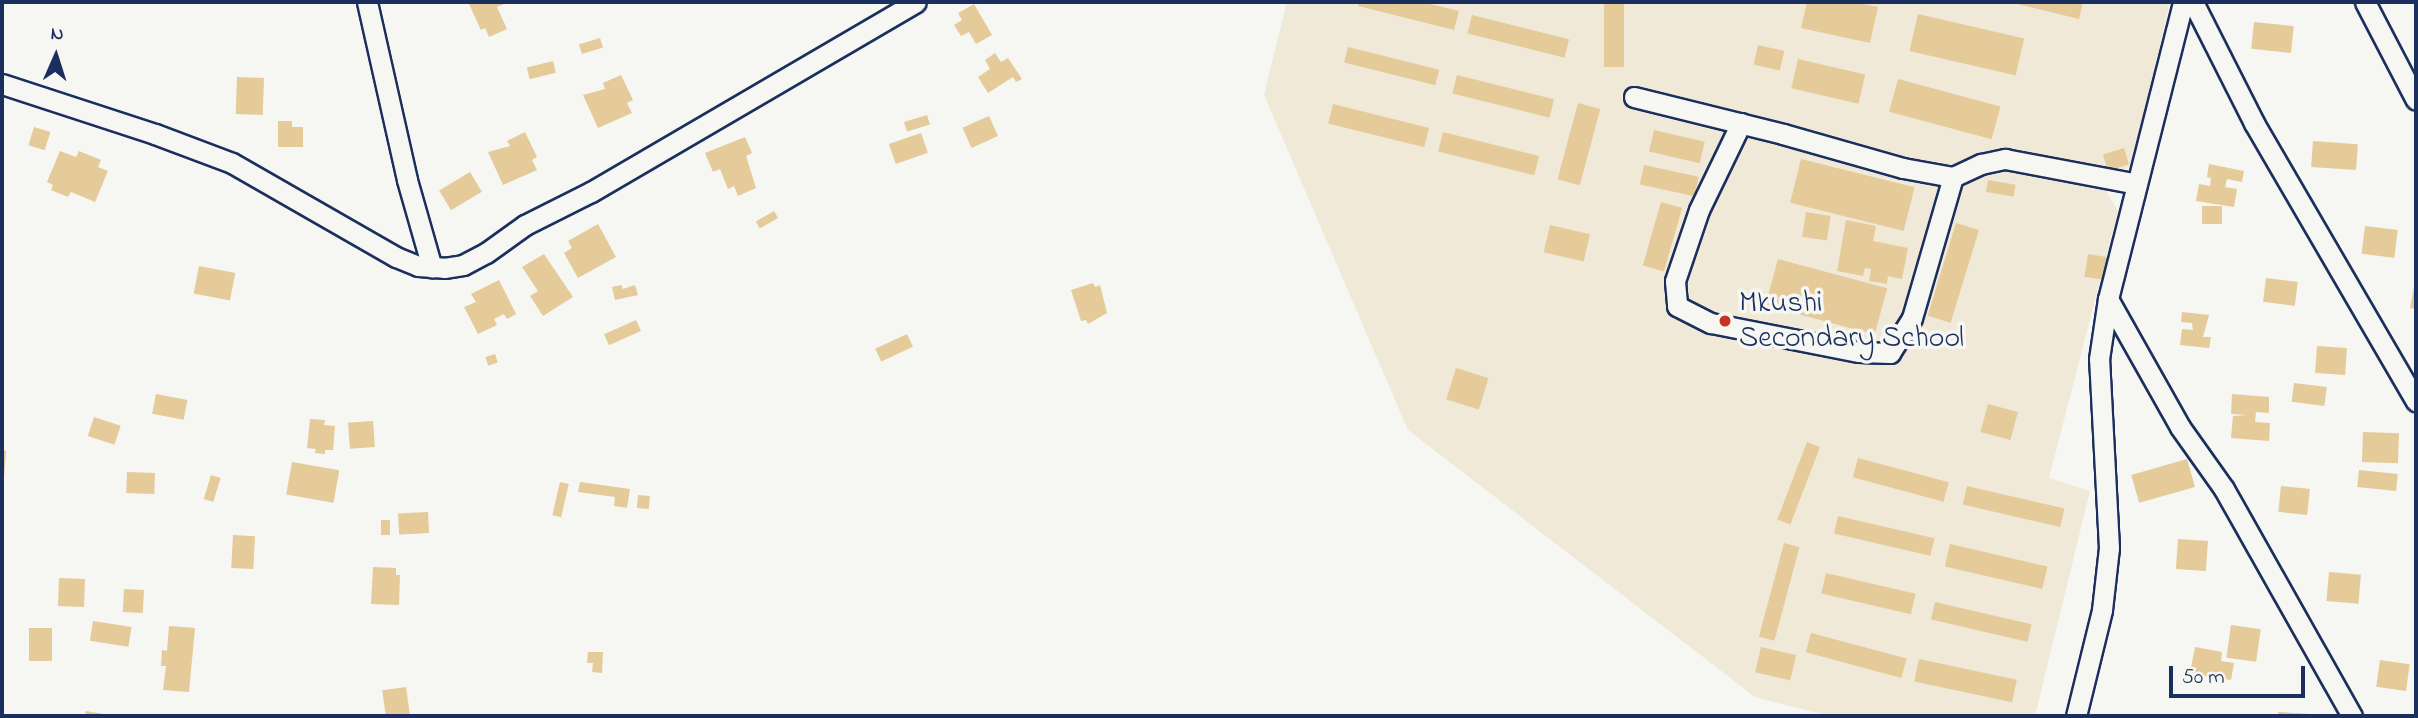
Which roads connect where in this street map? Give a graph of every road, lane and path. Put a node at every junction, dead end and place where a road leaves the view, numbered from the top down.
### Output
1 (916, 2) edge
2 (2183, 2) edge
3 (2193, 2) edge
4 (2372, 4) edge
5 (372, 5) edge
6 (2, 84) edge
7 (1634, 97) dead end
8 (2416, 100) edge
9 (1741, 123) junction
10 (1953, 177) junction
11 (2137, 184) junction
12 (432, 268) junction
13 (2108, 299) junction
14 (2416, 401) edge
15 (2076, 716) edge
16 (2352, 716) edge

1 - 12 street
2 - 11 street
3 - 14 street
4 - 8 street
5 - 12 street
6 - 12 street
7 - 9 street
9 - 10 street
9 - 10 street
10 - 11 street
11 - 13 street
13 - 15 street
13 - 16 street

